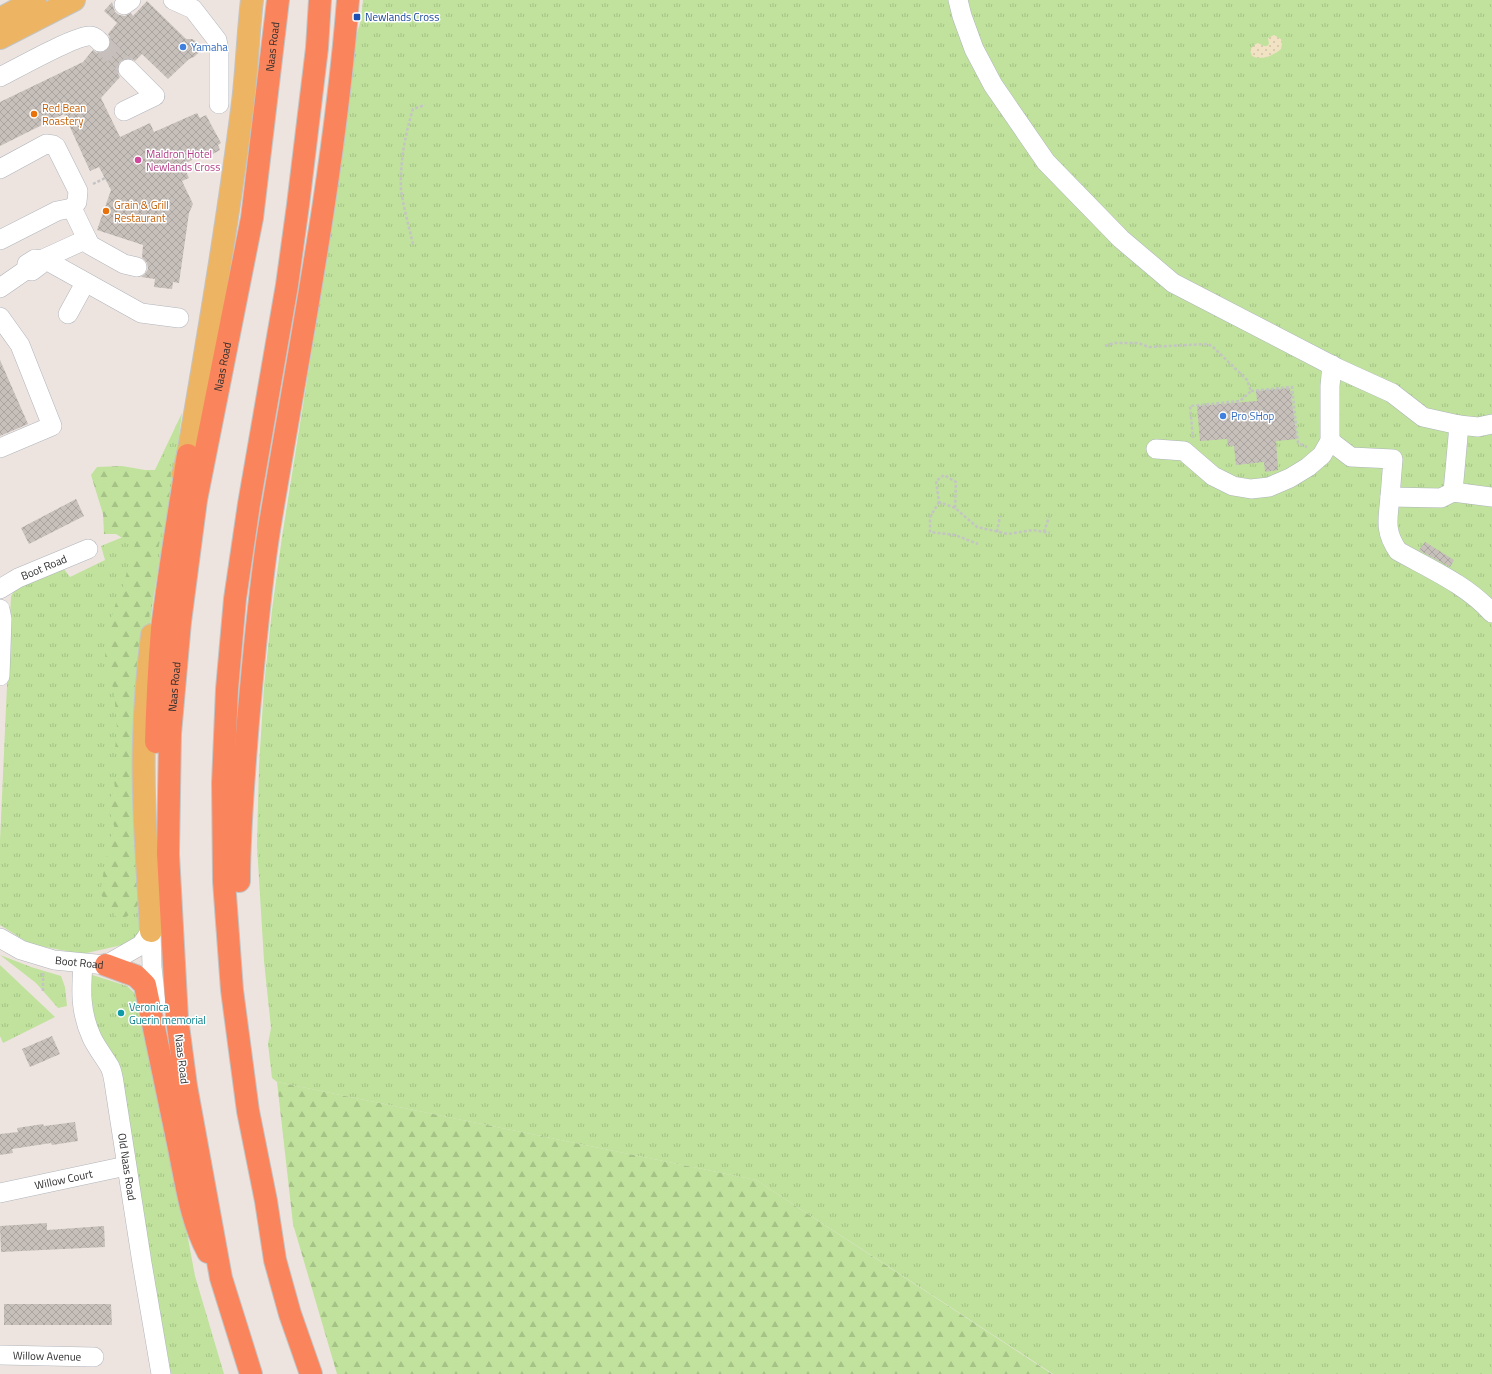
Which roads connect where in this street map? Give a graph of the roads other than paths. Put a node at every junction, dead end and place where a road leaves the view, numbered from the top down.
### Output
1 (35, 0) edge
2 (74, 0) edge
3 (173, 0) edge
4 (278, 0) edge
5 (320, 0) edge
6 (348, 0) edge
7 (958, 0) edge
8 (252, 1) edge
9 (0, 19) edge
10 (0, 38) edge
11 (100, 42) tunnel mouth
12 (219, 50) junction
13 (248, 51) junction
14 (128, 69) tunnel mouth
15 (0, 77) edge
16 (219, 104) dead end
17 (124, 111) dead end
18 (0, 169) edge
19 (72, 208) junction
20 (87, 239) junction
21 (0, 240) edge
22 (37, 263) junction
23 (137, 267) dead end
24 (85, 283) junction
25 (0, 288) edge
26 (68, 314) dead end
27 (0, 317) edge
28 (179, 318) dead end
29 (1332, 365) junction
30 (1492, 424) edge
31 (1459, 425) junction
32 (0, 448) edge
33 (1156, 448) dead end
34 (1326, 448) junction
35 (188, 455) junction
36 (1453, 492) junction
37 (1390, 497) junction
38 (1492, 497) edge
39 (88, 549) dead end
40 (0, 589) edge
41 (0, 609) edge
42 (1492, 613) edge
43 (0, 676) edge
44 (151, 931) junction
45 (0, 938) edge
46 (83, 964) junction
47 (106, 965) junction
48 (232, 990) junction
49 (177, 1007) junction
50 (166, 1088) junction
51 (126, 1166) junction
52 (0, 1193) edge
53 (221, 1278) junction
54 (0, 1355) edge
55 (94, 1357) dead end
56 (161, 1374) edge
57 (251, 1374) edge
58 (312, 1374) edge

1 - 9 main road
2 - 10 main road
3 - 12 street
4 - 49 highway, Naas Road
5 - 48 highway
6 - 48 highway
7 - 29 street
8 - 13 main road
11 - 15 street
12 - 13 street
12 - 16 street
13 - 35 main road
14 - 17 street
18 - 19 street
19 - 20 street
19 - 21 street
20 - 22 street
20 - 23 street
22 - 24 street
22 - 25 street
24 - 26 street
24 - 28 street
27 - 32 street
29 - 31 street
29 - 34 street
30 - 31 street
31 - 36 street
33 - 34 street
34 - 37 street
35 - 44 main road
35 - 49 highway
36 - 37 street
36 - 38 street
37 - 42 street
39 - 40 street, Boot Road
41 - 43 street
44 - 47 street, Boot Road
44 - 50 street, Naas Road
45 - 46 street, Boot Road
46 - 47 street, Boot Road
46 - 51 street, Old Naas Road
47 - 50 highway
48 - 58 highway
49 - 53 highway, Naas Road
50 - 53 highway
51 - 52 street, Willow Court
51 - 56 street, Old Naas Road
53 - 57 highway, Naas Road
54 - 55 street, Willow Avenue

